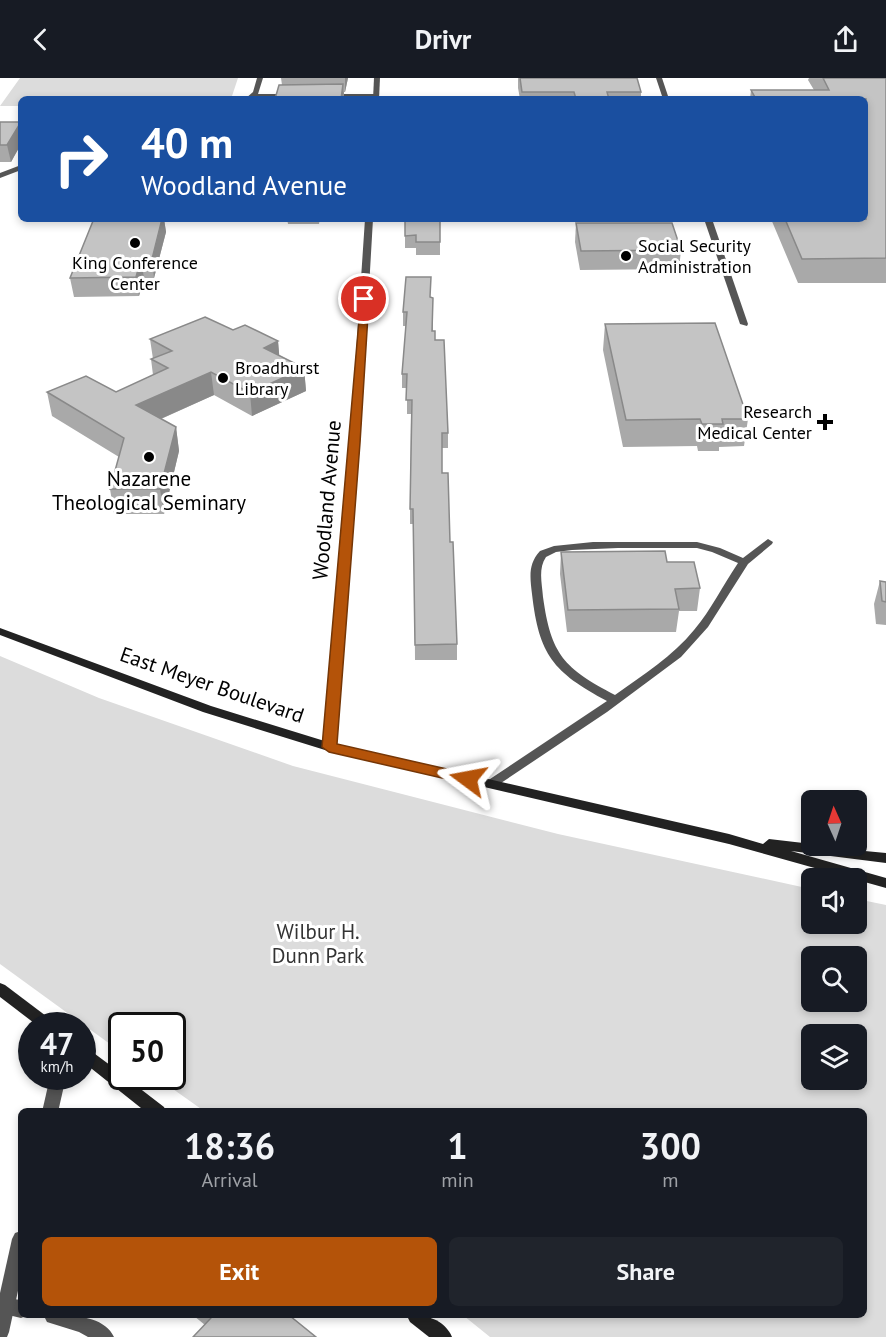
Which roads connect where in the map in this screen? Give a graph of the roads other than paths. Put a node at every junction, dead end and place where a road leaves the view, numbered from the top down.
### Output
1 (260, 78) edge
2 (377, 78) edge
3 (659, 78) edge
4 (251, 96) edge
5 (376, 96) edge
6 (665, 96) edge
7 (18, 168) edge
8 (0, 176) edge
9 (369, 222) edge
10 (709, 222) edge
11 (744, 324) dead end
12 (768, 542) dead end
13 (744, 562) junction
14 (0, 632) edge
15 (615, 700) junction
16 (329, 747) junction
17 (491, 784) junction
18 (729, 838) junction
19 (886, 858) edge
20 (886, 883) edge
21 (0, 989) edge
22 (30, 1012) edge
23 (96, 1063) edge
24 (55, 1090) edge
25 (51, 1108) edge
26 (153, 1108) edge
27 (18, 1247) edge
28 (5, 1283) edge
29 (13, 1308) edge
30 (60, 1318) edge
31 (419, 1318) edge
32 (0, 1332) edge
33 (105, 1337) edge
34 (443, 1337) edge

1 - 4 street
2 - 5 street
3 - 6 street
7 - 8 street
9 - 16 street, Woodland Avenue
10 - 11 street
12 - 13 street
13 - 15 street
13 - 15 street
14 - 16 main road, East Meyer Boulevard
15 - 17 street
16 - 17 main road, East Meyer Boulevard
17 - 18 main road, East Meyer Boulevard
18 - 19 main road, East Meyer Boulevard
18 - 20 main road, East Meyer Boulevard
21 - 22 main road
23 - 26 main road
24 - 25 street
27 - 28 street
28 - 29 street
29 - 32 street
30 - 33 street
31 - 34 main road

